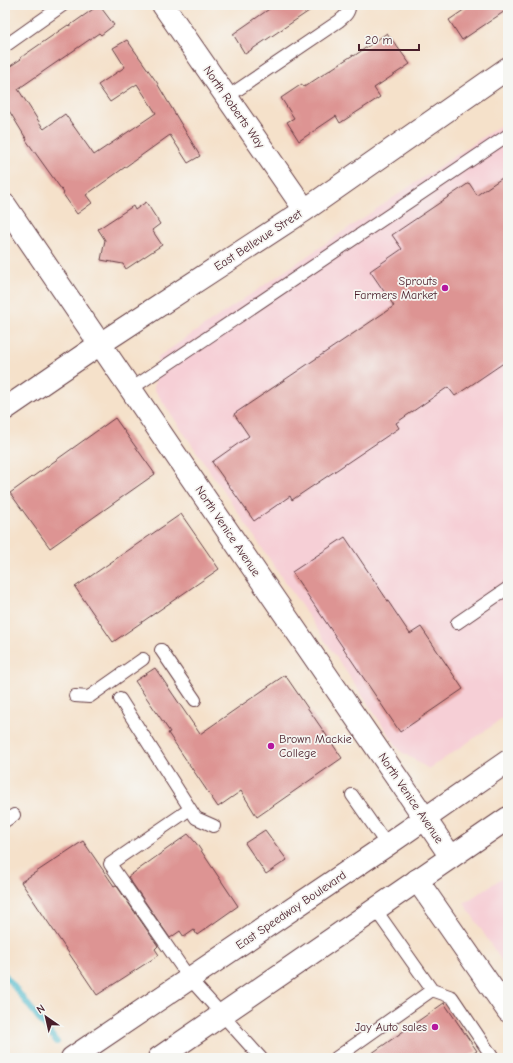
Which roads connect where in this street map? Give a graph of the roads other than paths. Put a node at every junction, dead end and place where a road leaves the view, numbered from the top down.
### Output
1 (63, 5) edge
2 (163, 5) edge
3 (349, 5) edge
4 (5, 46) edge
5 (508, 68) edge
6 (227, 97) junction
7 (508, 134) edge
8 (5, 205) edge
9 (304, 210) junction
10 (100, 344) junction
11 (131, 389) junction
12 (5, 409) edge
13 (508, 588) edge
14 (457, 622) dead end
15 (160, 650) dead end
16 (143, 659) dead end
17 (75, 696) dead end
18 (120, 699) dead end
19 (194, 700) dead end
20 (508, 761) edge
21 (352, 795) dead end
22 (190, 809) junction
23 (425, 818) junction
24 (508, 818) edge
25 (214, 826) dead end
26 (387, 845) junction
27 (451, 857) junction
28 (418, 880) junction
29 (375, 909) junction
30 (190, 978) junction
31 (432, 990) junction
32 (508, 1011) edge
33 (222, 1014) junction
34 (72, 1058) edge
35 (158, 1058) edge
36 (261, 1058) edge
37 (336, 1058) edge
38 (493, 1058) edge

1 - 4 lane
2 - 6 street, North Roberts Way
3 - 6 lane
5 - 9 street, East Bellevue Street
6 - 9 street, North Roberts Way
7 - 11 lane
8 - 10 street, North Venice Avenue
9 - 10 street, East Bellevue Street
10 - 11 street, North Venice Avenue
10 - 12 street, East Bellevue Street
11 - 23 street, North Venice Avenue
13 - 14 lane
15 - 19 lane
16 - 17 lane
18 - 22 lane
20 - 23 street, East Speedway Boulevard
21 - 26 lane
22 - 25 lane
22 - 30 lane
23 - 26 street, East Speedway Boulevard
23 - 27 street, North Venice Avenue
24 - 27 street
26 - 30 street, East Speedway Boulevard
27 - 28 street
28 - 29 street
28 - 32 street
29 - 31 lane
29 - 33 street
30 - 33 lane
30 - 34 street, East Speedway Boulevard
31 - 37 lane
31 - 38 lane
33 - 35 street
33 - 36 lane

